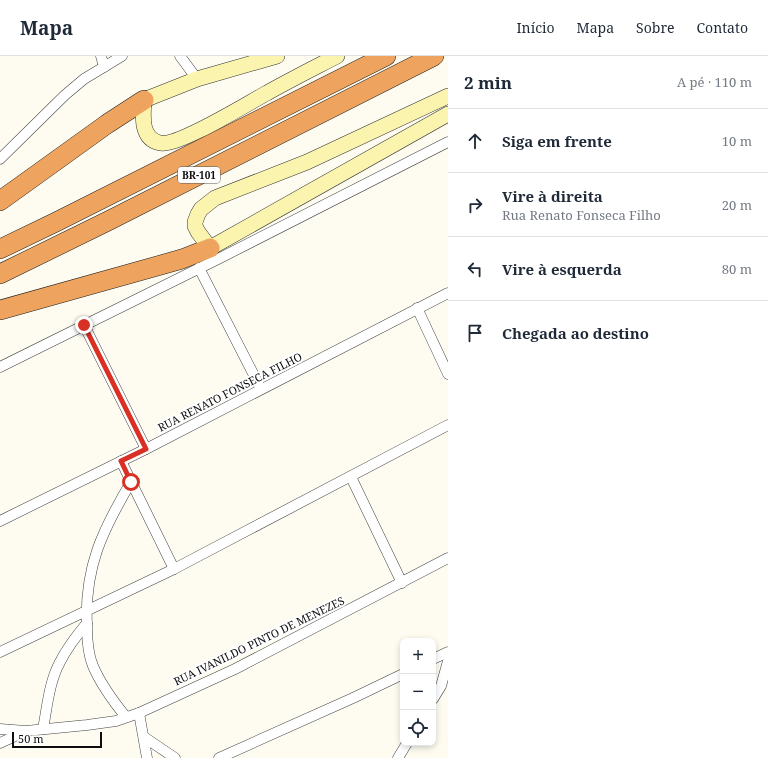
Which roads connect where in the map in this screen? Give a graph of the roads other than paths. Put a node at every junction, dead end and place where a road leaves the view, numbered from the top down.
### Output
1 (101, 56) edge
2 (122, 56) edge
3 (180, 56) edge
4 (277, 56) edge
5 (337, 56) edge
6 (386, 56) edge
7 (434, 56) edge
8 (104, 66) junction
9 (197, 79) junction
10 (448, 96) edge
11 (144, 100) junction
12 (448, 114) edge
13 (448, 142) edge
14 (0, 159) edge
15 (0, 201) edge
16 (0, 248) edge
17 (214, 254) junction
18 (199, 268) junction
19 (0, 274) edge
20 (448, 293) edge
21 (417, 308) junction
22 (0, 310) edge
23 (84, 325) junction
24 (0, 366) edge
25 (448, 374) edge
26 (261, 389) junction
27 (448, 425) edge
28 (146, 449) junction
29 (121, 461) junction
30 (351, 477) junction
31 (131, 482) junction
32 (0, 521) edge
33 (448, 558) edge
34 (174, 568) junction
35 (402, 583) junction
36 (86, 612) junction
37 (86, 623) junction
38 (0, 652) edge
39 (448, 652) edge
40 (436, 658) edge
41 (448, 661) edge
42 (400, 675) edge
43 (436, 694) edge
44 (139, 712) junction
45 (126, 717) junction
46 (0, 729) edge
47 (43, 729) junction
48 (26, 731) junction
49 (144, 737) junction
50 (0, 743) edge
51 (405, 746) edge
52 (147, 758) edge
53 (175, 758) edge
54 (219, 758) edge
55 (398, 758) edge

1 - 8 street
2 - 8 street
3 - 9 street
4 - 9 main road
5 - 11 main road
6 - 16 highway, BR-101
7 - 19 highway, BR-101
8 - 14 street
9 - 11 main road
10 - 17 main road
11 - 15 highway
12 - 17 main road
13 - 17 street
17 - 18 street
17 - 22 highway
18 - 23 street
18 - 26 street
20 - 21 street, RUA RENATO FONSECA FILHO
21 - 25 street
21 - 26 street, RUA RENATO FONSECA FILHO
23 - 24 street
23 - 28 street
26 - 28 street, RUA RENATO FONSECA FILHO
27 - 30 street
28 - 29 street, RUA RENATO FONSECA FILHO
29 - 31 street
29 - 32 street, RUA RENATO FONSECA FILHO
30 - 34 street
30 - 35 street
31 - 34 street
31 - 36 street
33 - 35 street, RUA IVANILDO PINTO DE MENEZES
34 - 36 street
35 - 44 street, RUA IVANILDO PINTO DE MENEZES
36 - 37 street
36 - 38 street
37 - 45 street
37 - 47 street
39 - 40 street
41 - 43 street
42 - 54 street
44 - 45 street, RUA IVANILDO PINTO DE MENEZES
44 - 49 street
45 - 47 street, RUA IVANILDO PINTO DE MENEZES
46 - 48 street
47 - 48 street, RUA IVANILDO PINTO DE MENEZES
48 - 50 street
49 - 52 street
49 - 53 street
51 - 55 street

